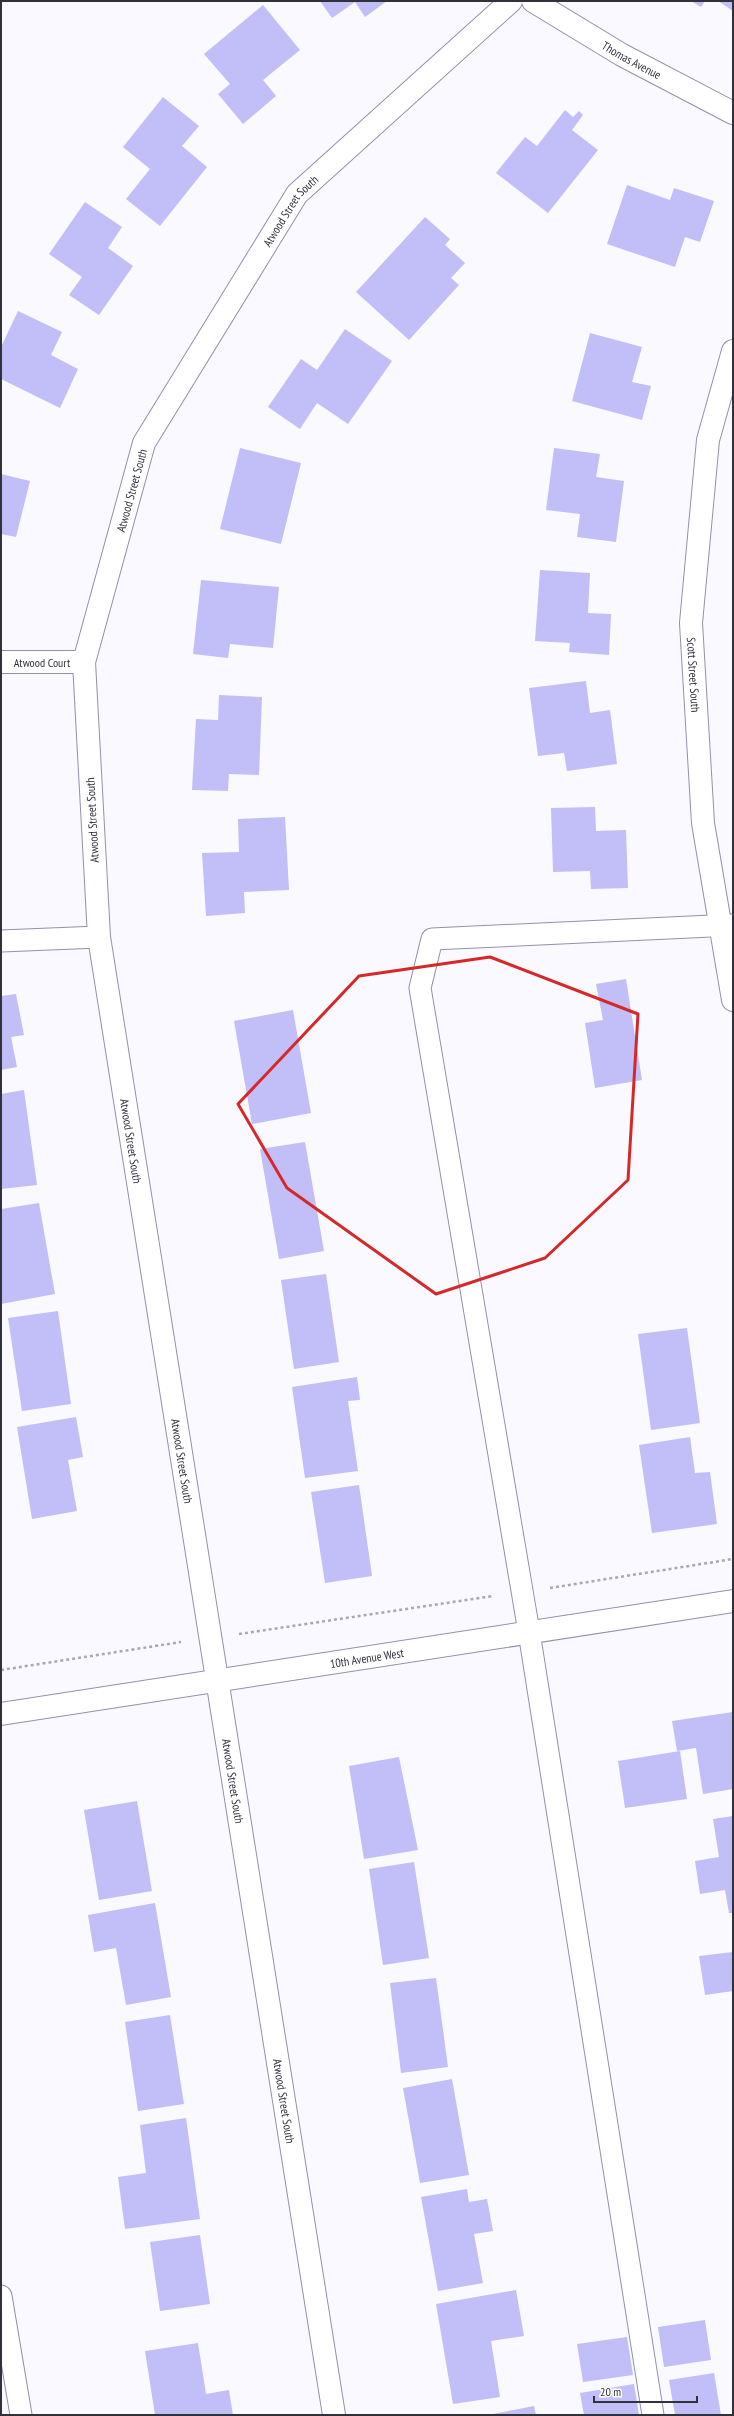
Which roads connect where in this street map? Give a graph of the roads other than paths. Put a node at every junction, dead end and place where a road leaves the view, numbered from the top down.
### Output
1 (511, 1) edge
2 (533, 1) edge
3 (733, 113) edge
4 (733, 351) edge
5 (1, 662) edge
6 (84, 662) junction
7 (727, 925) edge
8 (99, 937) junction
9 (1, 941) edge
10 (733, 1000) edge
11 (733, 1601) edge
12 (529, 1632) junction
13 (216, 1680) junction
14 (1, 1714) edge
15 (1, 2296) edge
16 (21, 2415) edge
17 (334, 2415) edge
18 (653, 2415) edge

1 - 6 street, Atwood Street South
2 - 3 street, Thomas Avenue
4 - 7 street, Scott Street South
5 - 6 street, Atwood Court
6 - 8 street, Atwood Street South
7 - 10 street, Scott Street South
7 - 12 lane
8 - 9 lane
8 - 13 street, Atwood Street South
11 - 12 street, 10th Avenue West
12 - 13 street, 10th Avenue West
12 - 18 lane
13 - 14 street, 10th Avenue West
13 - 17 street, Atwood Street South
15 - 16 lane

